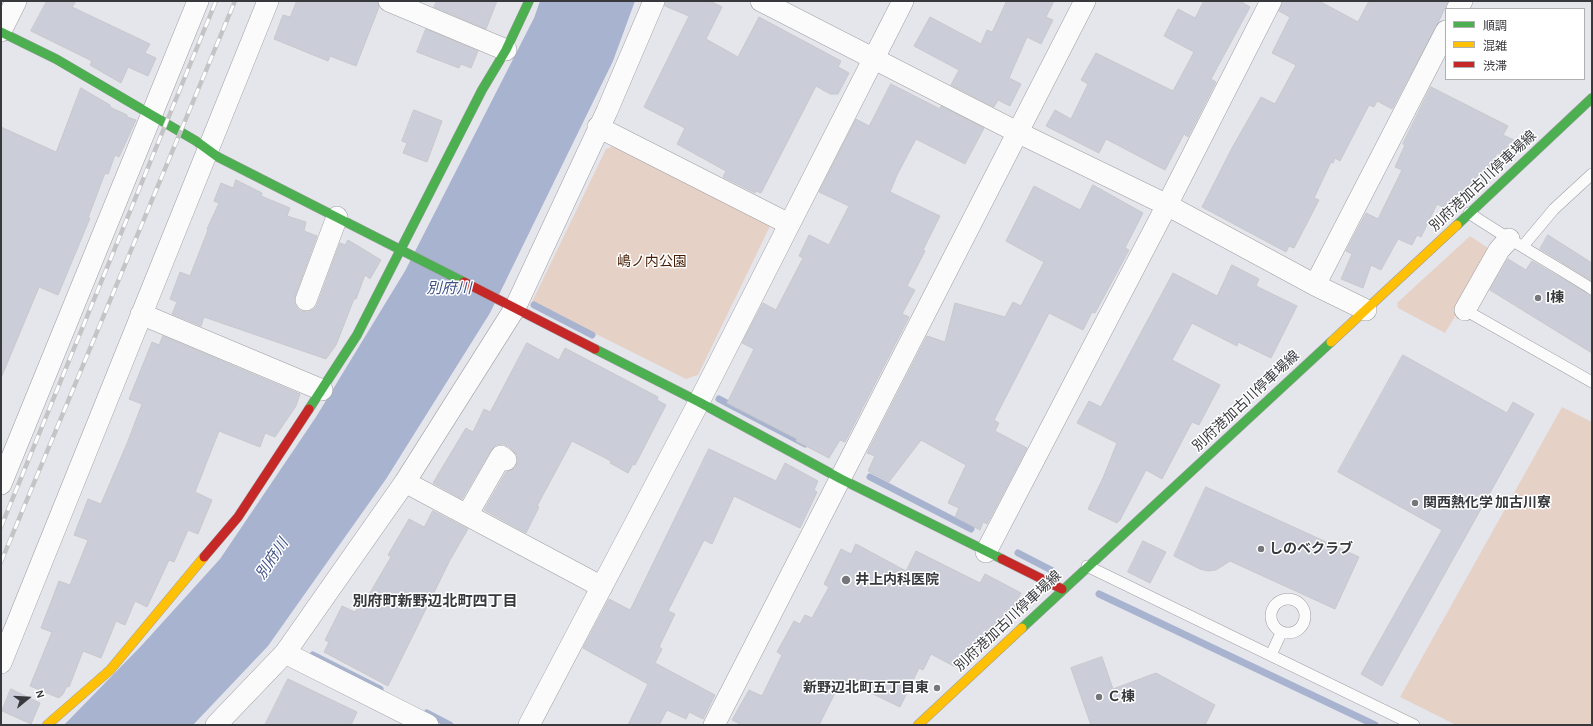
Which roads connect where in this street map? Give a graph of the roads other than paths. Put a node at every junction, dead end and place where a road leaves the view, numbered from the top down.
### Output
1 (16, 1) edge
2 (198, 1) edge
3 (268, 1) edge
4 (389, 1) edge
5 (529, 1) edge
6 (654, 1) edge
7 (761, 1) edge
8 (902, 1) edge
9 (1085, 1) edge
10 (1272, 1) edge
11 (1, 32) edge
12 (1445, 33) edge
13 (506, 50) junction
14 (874, 58) junction
15 (1592, 98) edge
16 (152, 115) junction
17 (598, 127) junction
18 (1017, 132) junction
19 (208, 148) junction
20 (1592, 174) edge
21 (1168, 205) junction
22 (1469, 213) junction
23 (338, 218) junction
24 (789, 224) junction
25 (1516, 243) junction
26 (402, 250) junction
27 (1315, 285) junction
28 (1592, 289) edge
29 (306, 300) dead end
30 (515, 308) junction
31 (1366, 310) junction
32 (1465, 310) joint
33 (141, 314) junction
34 (1592, 382) edge
35 (322, 390) junction
36 (699, 402) junction
37 (8, 445) edge
38 (506, 460) dead end
39 (841, 479) junction
40 (405, 482) junction
41 (1, 484) edge
42 (467, 515) junction
43 (986, 552) junction
44 (1087, 566) junction
45 (602, 587) junction
46 (1062, 589) junction
47 (1281, 632) dead end
48 (285, 653) junction
49 (1271, 655) junction
50 (1, 663) edge
51 (47, 725) edge
52 (216, 725) edge
53 (428, 725) edge
54 (529, 725) edge
55 (714, 725) edge
56 (918, 725) edge
57 (1414, 725) edge

1 - 11 street
2 - 16 street
3 - 19 street
4 - 13 street
5 - 13 street
6 - 17 street
7 - 14 street
8 - 14 street
9 - 18 street
10 - 21 street
11 - 16 street
12 - 27 street
13 - 26 street
14 - 18 street
14 - 24 street
15 - 22 street, 別府港加古川停車場線
16 - 19 street
16 - 37 street
17 - 24 street
17 - 30 street
18 - 21 street
18 - 39 street
19 - 23 street
19 - 33 street
20 - 25 lane
21 - 27 street
21 - 43 street
22 - 25 lane
22 - 31 street, 別府港加古川停車場線
23 - 26 street
23 - 29 street
24 - 36 street
25 - 28 lane
25 - 32 street
26 - 30 street
26 - 35 street
27 - 31 street
30 - 36 street
30 - 40 street
31 - 44 street, 別府港加古川停車場線
32 - 34 lane
33 - 35 street
33 - 50 street
35 - 51 street
36 - 39 street
36 - 45 street
37 - 41 street
38 - 42 street
39 - 43 street
39 - 55 street
40 - 42 street
40 - 48 street
42 - 45 street
43 - 46 street
44 - 46 street, 別府港加古川停車場線
44 - 49 lane
45 - 54 street
46 - 56 street, 別府港加古川停車場線
47 - 49 lane
48 - 52 street
48 - 53 street
49 - 57 lane

